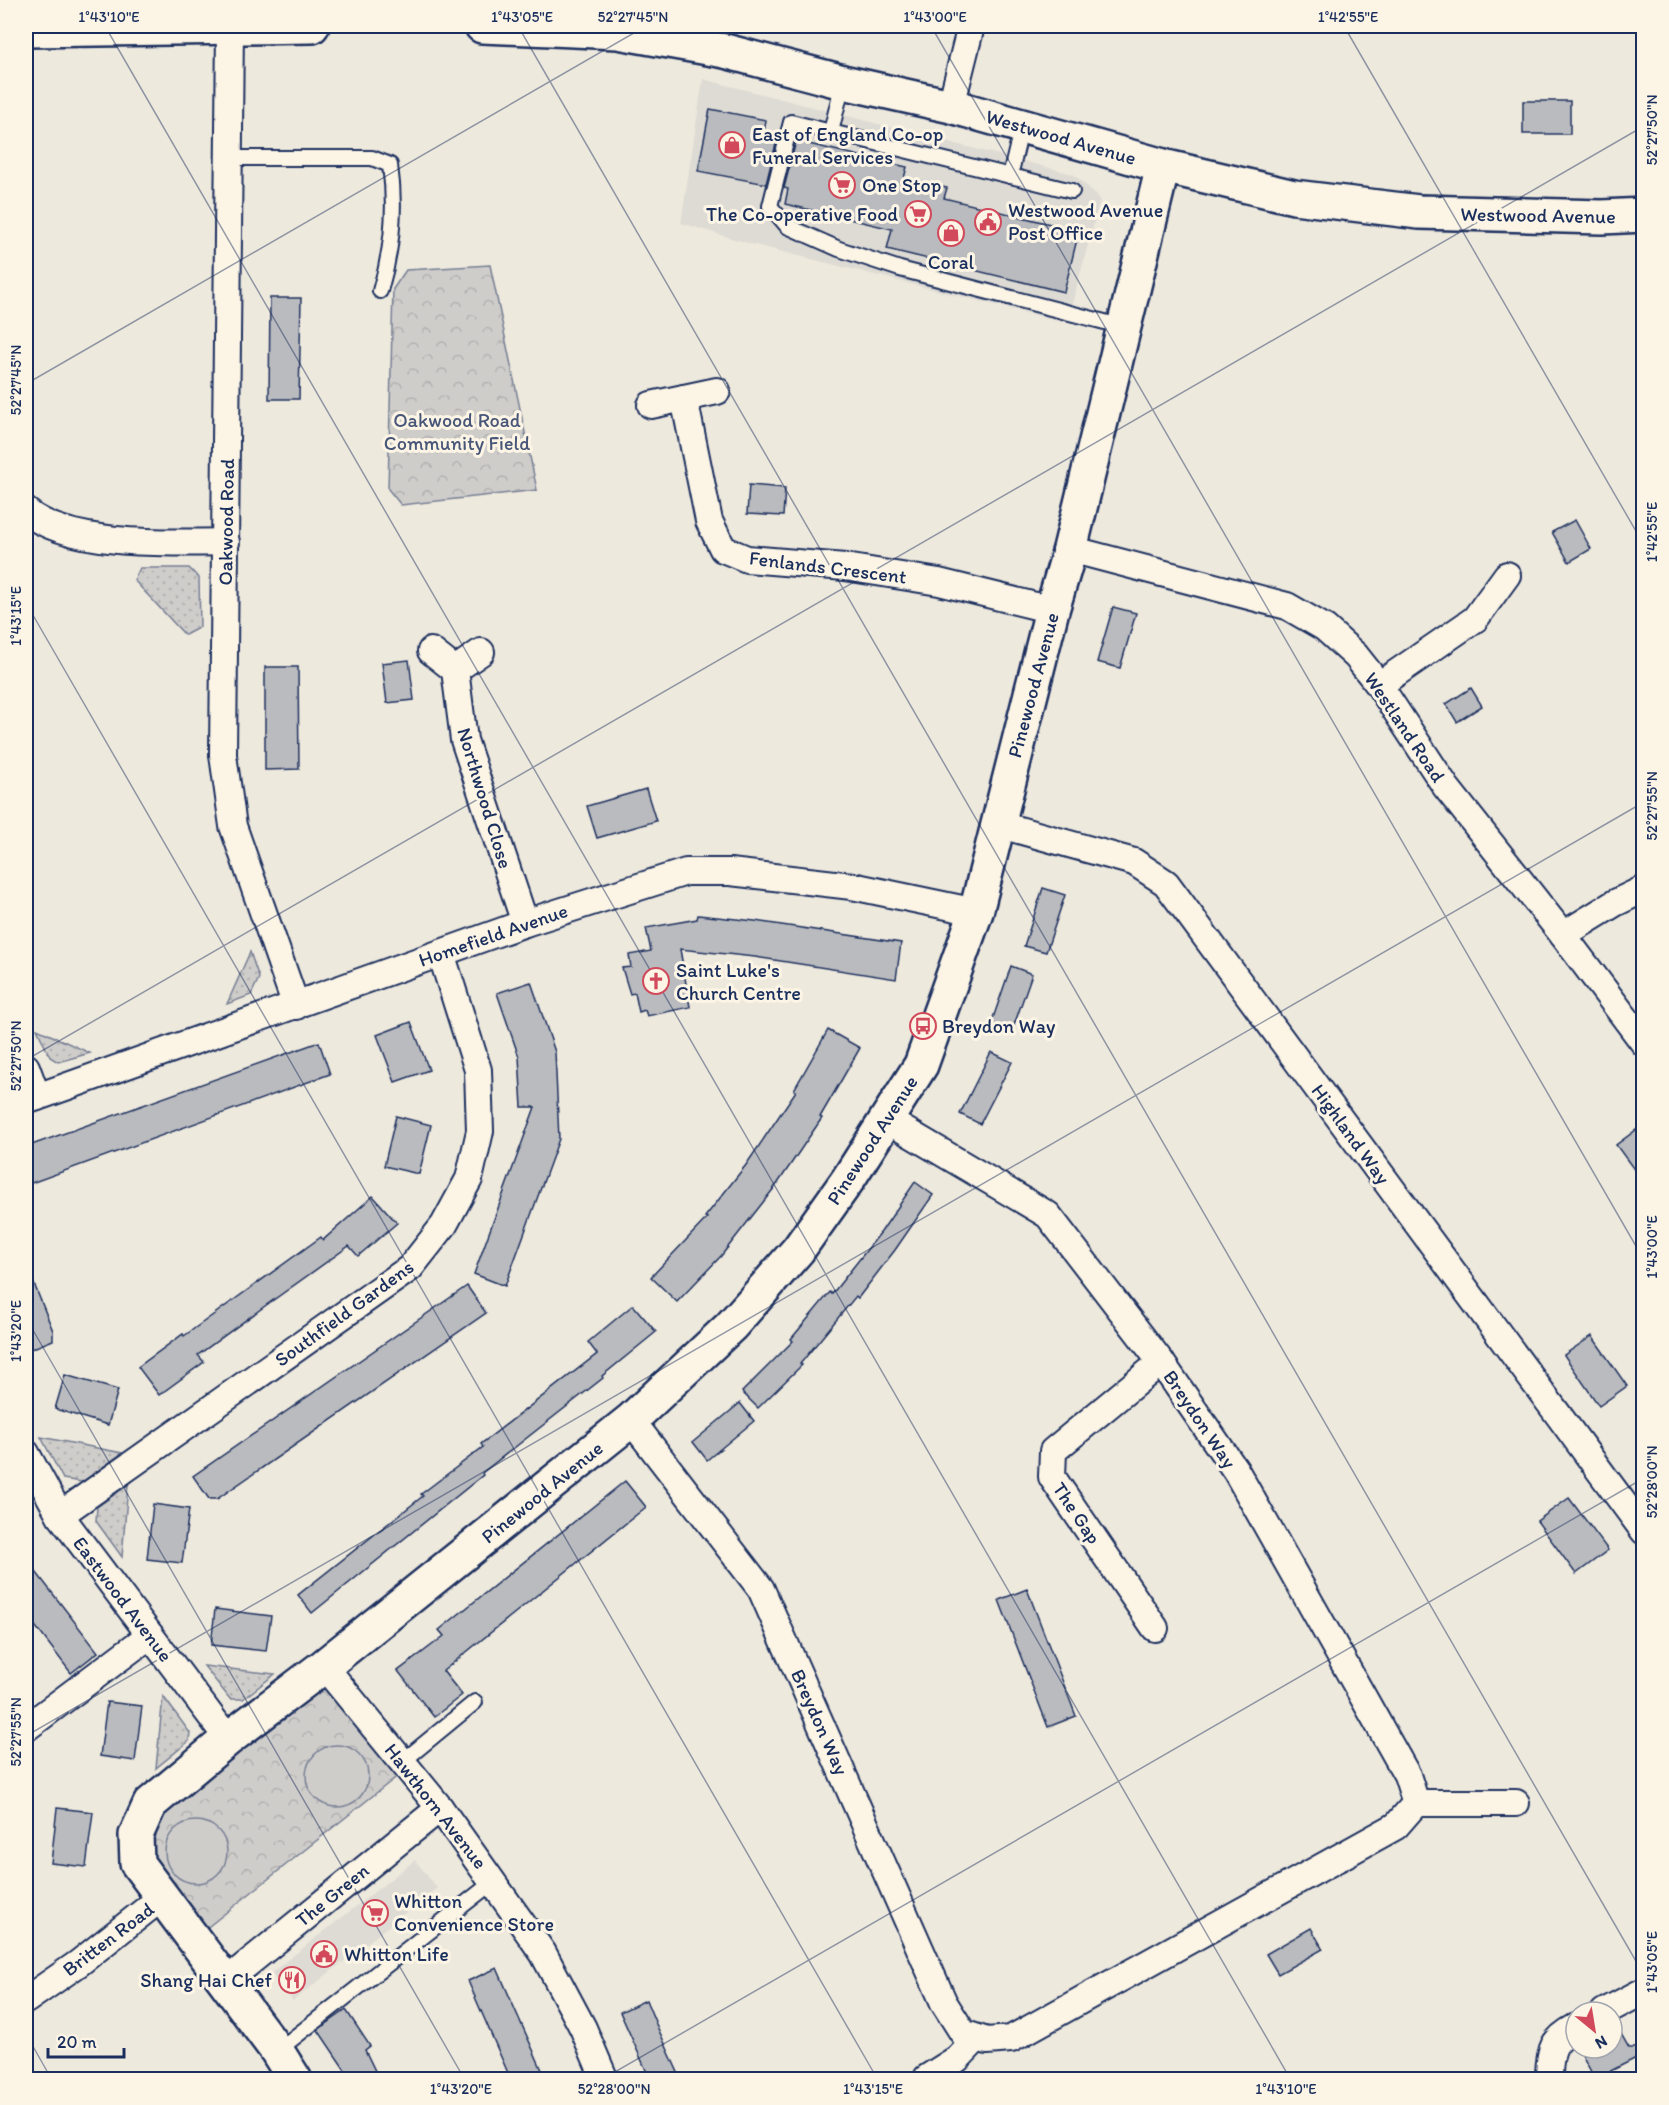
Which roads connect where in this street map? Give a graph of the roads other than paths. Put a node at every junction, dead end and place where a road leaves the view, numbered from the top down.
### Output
1 (230, 26) edge
2 (312, 26) edge
3 (482, 26) edge
4 (971, 26) edge
5 (26, 30) edge
6 (843, 81) junction
7 (951, 106) junction
8 (1022, 126) junction
9 (831, 132) junction
10 (229, 158) junction
11 (1163, 166) junction
12 (1010, 176) junction
13 (1072, 190) dead end
14 (1644, 215) edge
15 (380, 291) dead end
16 (1124, 327) junction
17 (717, 391) dead end
18 (684, 398) junction
19 (651, 405) dead end
20 (26, 511) edge
21 (226, 542) junction
22 (1071, 549) junction
23 (1507, 575) dead end
24 (1052, 610) junction
25 (431, 651) dead end
26 (481, 652) dead end
27 (455, 670) junction
28 (1378, 685) junction
29 (997, 824) junction
30 (1644, 889) edge
31 (976, 912) junction
32 (525, 923) junction
33 (1563, 935) junction
34 (441, 953) junction
35 (296, 1006) junction
36 (1644, 1043) edge
37 (26, 1067) edge
38 (31, 1099) edge
39 (887, 1120) junction
40 (1161, 1362) junction
41 (631, 1420) junction
42 (26, 1453) edge
43 (60, 1515) junction
44 (1644, 1531) edge
45 (1155, 1628) dead end
46 (150, 1635) junction
47 (324, 1666) junction
48 (475, 1702) dead end
49 (26, 1728) edge
50 (228, 1739) junction
51 (402, 1762) junction
52 (1416, 1803) junction
53 (1516, 1803) dead end
54 (440, 1808) junction
55 (494, 1881) junction
56 (161, 1898) junction
57 (225, 1982) junction
58 (1644, 1991) edge
59 (26, 2000) edge
60 (1624, 2002) edge
61 (1564, 2033) edge
62 (977, 2038) junction
63 (277, 2051) junction
64 (927, 2078) dead end
65 (1548, 2078) edge
66 (295, 2079) edge
67 (605, 2079) edge

1 - 2 street
1 - 5 street
1 - 10 street, Oakwood Road
3 - 6 street, Westwood Avenue
4 - 7 street
6 - 7 street, Westwood Avenue
6 - 9 lane
7 - 8 street, Westwood Avenue
8 - 11 street, Westwood Avenue
8 - 12 lane
9 - 12 lane
9 - 16 lane
10 - 15 lane
10 - 21 street, Oakwood Road
11 - 14 street, Westwood Avenue
11 - 16 street, Pinewood Avenue
12 - 13 lane
16 - 22 street, Pinewood Avenue
17 - 18 street
18 - 19 street
18 - 24 street, Fenlands Crescent
20 - 21 street
21 - 35 street, Oakwood Road
22 - 24 street, Pinewood Avenue
22 - 28 street, Westland Road
23 - 28 street
24 - 29 street, Pinewood Avenue
25 - 27 street
26 - 27 street
27 - 32 street, Northwood Close
28 - 33 street, Westland Road
29 - 31 street, Pinewood Avenue
29 - 44 street, Highland Way
30 - 33 street
31 - 32 street, Homefield Avenue
31 - 39 street, Pinewood Avenue
32 - 34 street, Homefield Avenue
33 - 36 street, Westland Road
34 - 35 street, Homefield Avenue
34 - 43 street, Southfield Gardens
35 - 38 street, Homefield Avenue
37 - 38 street
39 - 40 street, Breydon Way
39 - 41 street, Pinewood Avenue
40 - 45 street, The Gap
40 - 52 street, Breydon Way
41 - 47 street, Pinewood Avenue
41 - 62 street, Breydon Way
42 - 43 street, Eastwood Avenue
43 - 46 street, Eastwood Avenue
46 - 49 street
46 - 50 street, Eastwood Avenue
47 - 50 street, Pinewood Avenue
47 - 51 street, Hawthorn Avenue
48 - 51 lane
50 - 56 street, Pinewood Avenue
51 - 54 street, Hawthorn Avenue
52 - 53 street
52 - 62 street
54 - 55 street, Hawthorn Avenue
54 - 57 street, The Green
55 - 63 lane
55 - 67 street, Hawthorn Avenue
56 - 57 street
56 - 59 street, Britten Road
57 - 63 street
58 - 60 street
61 - 65 street
62 - 64 street
63 - 66 street

